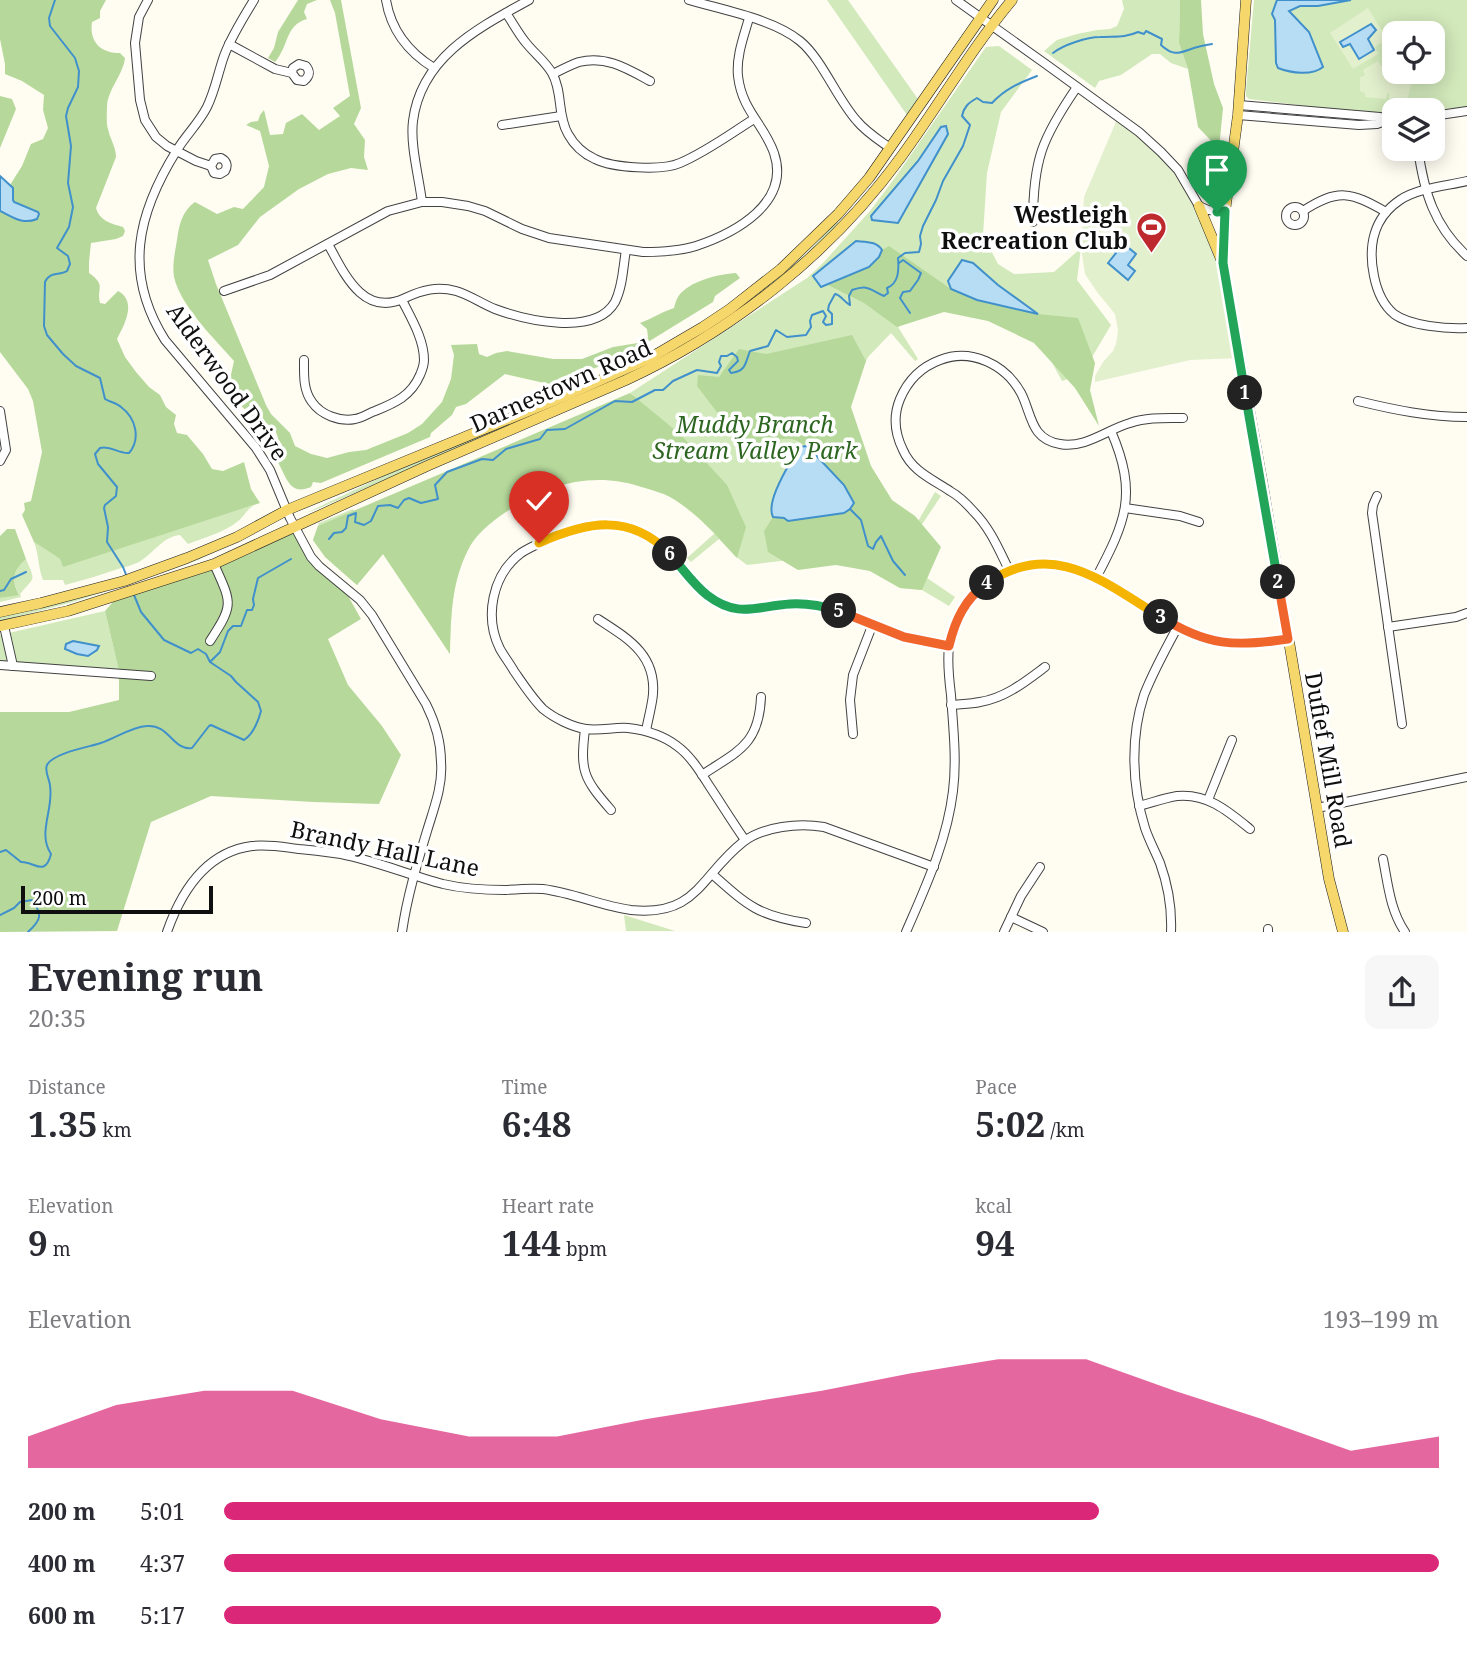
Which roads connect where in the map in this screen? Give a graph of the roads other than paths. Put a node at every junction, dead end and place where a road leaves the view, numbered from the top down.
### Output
1 (148, 0) edge
2 (254, 0) edge
3 (386, 0) edge
4 (529, 0) edge
5 (689, 0) edge
6 (956, 0) edge
7 (993, 0) edge
8 (1012, 0) edge
9 (1247, 0) edge
10 (506, 13) junction
11 (980, 17) junction
12 (749, 18) junction
13 (992, 25) junction
14 (229, 44) junction
15 (434, 68) junction
16 (292, 73) dead end
17 (552, 74) junction
18 (650, 81) dead end
19 (1077, 87) junction
20 (1238, 110) junction
21 (1467, 111) edge
22 (1445, 114) edge
23 (561, 116) junction
24 (754, 119) junction
25 (1382, 122) edge
26 (502, 125) dead end
27 (890, 148) junction
28 (176, 152) junction
29 (1420, 161) edge
30 (211, 166) dead end
31 (1467, 181) edge
32 (1426, 190) junction
33 (422, 202) junction
34 (1199, 206) junction
35 (1225, 211) junction
36 (1303, 211) dead end
37 (1386, 212) junction
38 (1033, 222) dead end
39 (328, 244) junction
40 (626, 250) junction
41 (1467, 256) edge
42 (1223, 263) junction
43 (223, 291) dead end
44 (402, 299) junction
45 (1467, 328) edge
46 (303, 360) dead end
47 (1358, 401) dead end
48 (0, 411) edge
49 (1467, 417) edge
50 (1183, 418) dead end
51 (1111, 431) junction
52 (0, 461) edge
53 (1377, 496) dead end
54 (1125, 508) junction
55 (290, 518) junction
56 (1199, 522) dead end
57 (214, 564) junction
58 (1009, 570) junction
59 (1096, 578) junction
60 (130, 585) junction
61 (0, 612) edge
62 (1467, 613) edge
63 (598, 619) dead end
64 (2, 626) edge
65 (873, 626) junction
66 (1388, 627) junction
67 (1177, 628) junction
68 (1288, 639) junction
69 (210, 641) dead end
70 (949, 646) junction
71 (0, 665) edge
72 (13, 666) junction
73 (1045, 667) dead end
74 (151, 676) dead end
75 (761, 697) dead end
76 (951, 705) junction
77 (1402, 724) dead end
78 (585, 729) junction
79 (646, 731) junction
80 (853, 734) dead end
81 (1232, 740) dead end
82 (702, 775) junction
83 (1467, 777) edge
84 (1208, 800) junction
85 (1139, 806) junction
86 (1317, 808) junction
87 (611, 810) dead end
88 (1250, 829) dead end
89 (745, 840) junction
90 (1383, 859) dead end
91 (934, 867) junction
92 (1040, 867) dead end
93 (712, 874) junction
94 (414, 875) junction
95 (1011, 917) junction
96 (806, 922) dead end
97 (167, 932) edge
98 (402, 932) edge
99 (906, 932) edge
100 (1004, 932) edge
101 (1044, 932) edge
102 (1171, 932) edge
103 (1343, 932) edge
104 (1405, 932) edge

1 - 28 street
2 - 14 street, Alderwood Drive
3 - 15 street
4 - 10 street
5 - 12 street
6 - 11 street
7 - 11 main road, Darnestown Road
8 - 13 main road, Darnestown Road
9 - 20 main road
10 - 15 street
10 - 17 street
11 - 13 street
11 - 27 main road, Darnestown Road
12 - 24 street
12 - 27 street
13 - 19 street
13 - 55 main road, Darnestown Road
14 - 16 street
14 - 28 street, Alderwood Drive
15 - 33 street
17 - 18 street
17 - 23 street
19 - 34 street
19 - 38 street
20 - 25 street
20 - 35 main road
21 - 22 street
23 - 24 street
23 - 26 street
24 - 40 street
27 - 55 main road, Darnestown Road
28 - 30 street
28 - 55 street, Alderwood Drive
29 - 32 street
31 - 32 street
32 - 37 street
32 - 41 street
33 - 39 street
33 - 40 street
34 - 35 street
34 - 42 main road
35 - 42 main road
36 - 37 street
37 - 45 street
39 - 43 street
39 - 44 street
40 - 44 street
42 - 68 main road, Dufief Mill Road
44 - 46 street
47 - 49 street
48 - 52 street
50 - 51 street
51 - 54 street
51 - 58 street
53 - 66 street
54 - 56 street
54 - 59 street
55 - 57 main road, Darnestown Road
55 - 60 main road, Darnestown Road
55 - 94 street, Alderwood Drive
57 - 60 main road, Darnestown Road
57 - 69 street
58 - 59 street
58 - 70 street
59 - 67 street
60 - 61 main road, Darnestown Road
60 - 64 main road, Darnestown Road
62 - 66 street
63 - 79 street
64 - 72 street
65 - 70 street
65 - 78 street
65 - 80 street
66 - 77 street
67 - 68 street
67 - 85 street
68 - 86 main road, Dufief Mill Road
70 - 76 street
71 - 72 street
72 - 74 street
73 - 76 street
75 - 82 street
76 - 91 street
78 - 79 street
78 - 87 street
79 - 82 street
81 - 84 street
82 - 89 street
83 - 86 street
84 - 85 street
84 - 88 street
85 - 102 street
86 - 103 main road, Dufief Mill Road
89 - 91 street, Brandy Hall Lane
89 - 93 street, Brandy Hall Lane
90 - 104 street
91 - 99 street
92 - 95 street
93 - 94 street, Brandy Hall Lane
93 - 96 street
94 - 97 street, Brandy Hall Lane
94 - 98 street, Alderwood Drive
95 - 100 street
95 - 101 street

